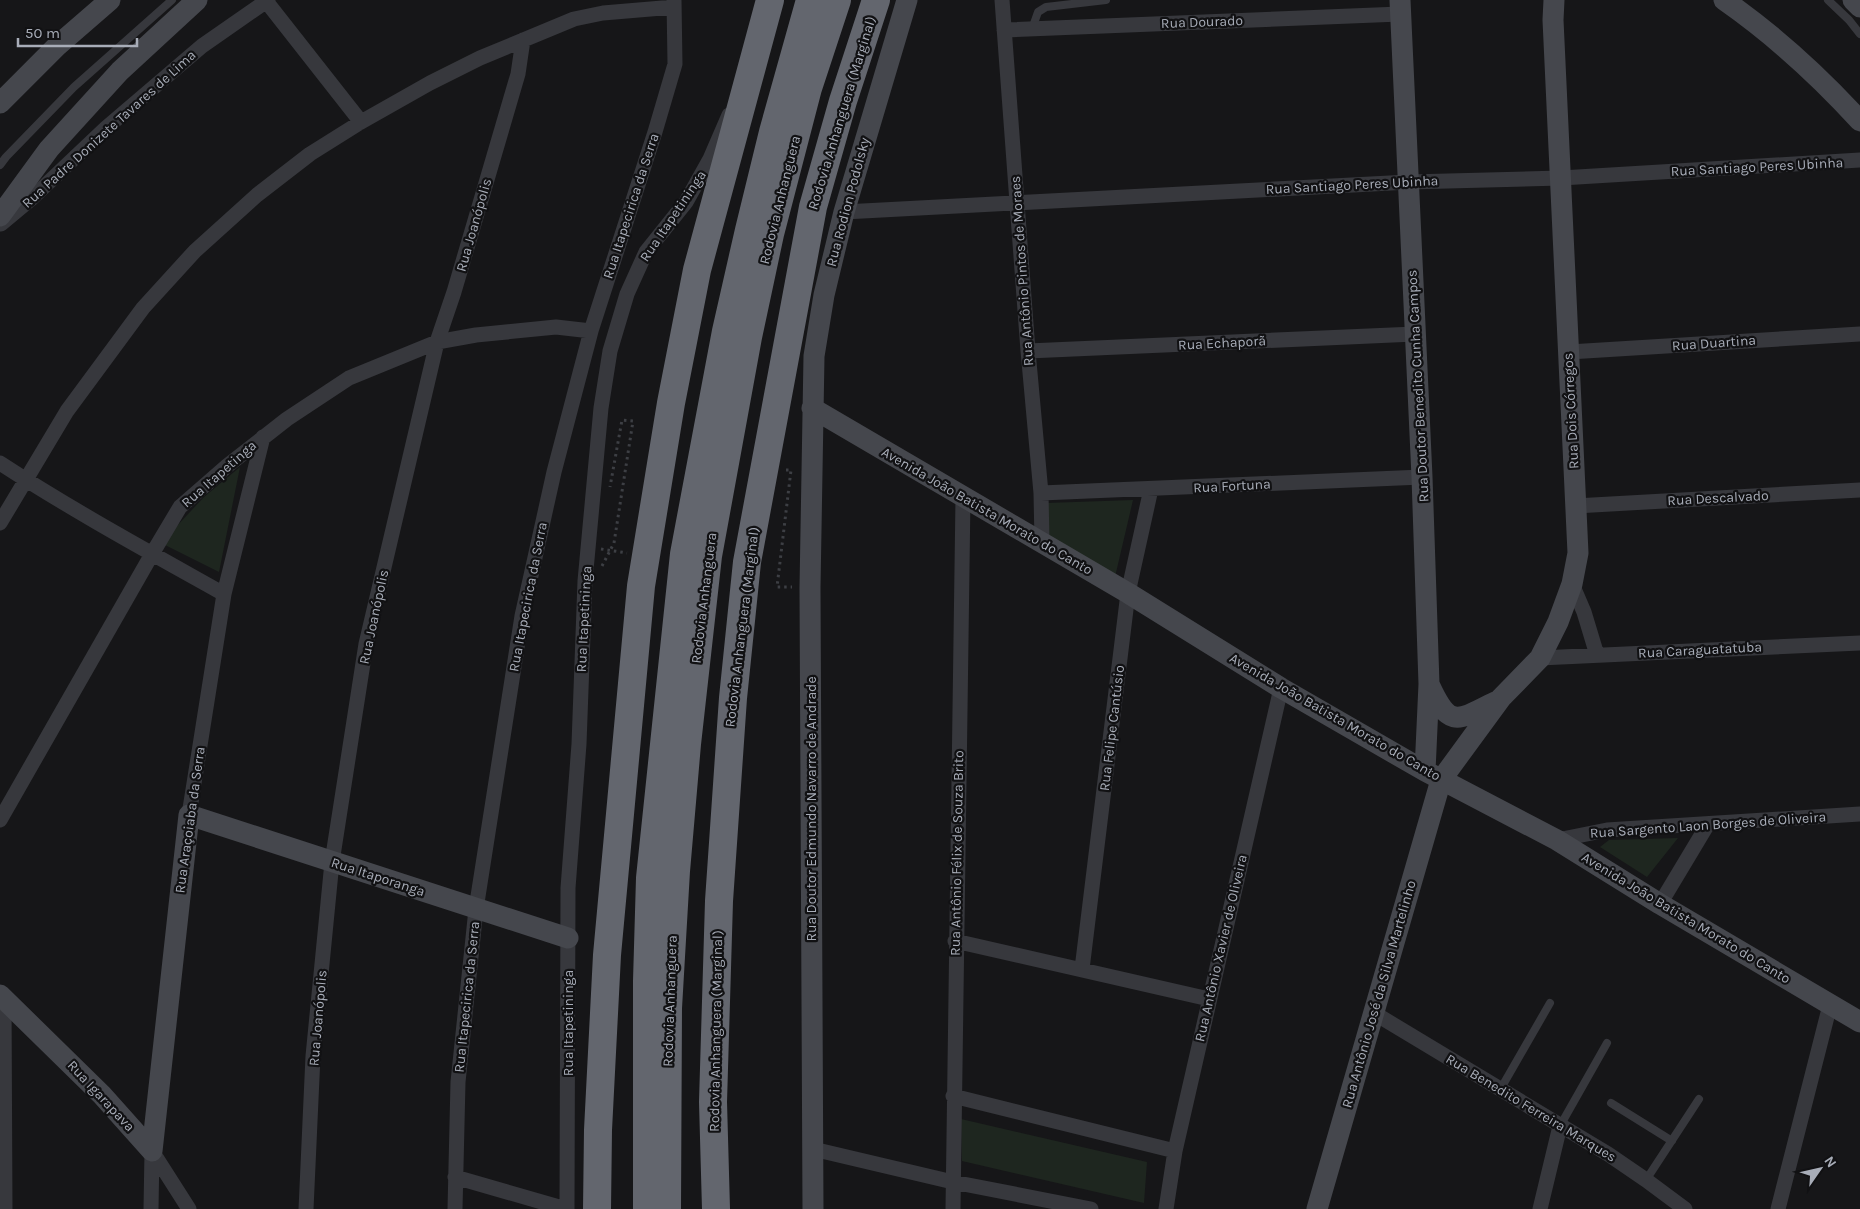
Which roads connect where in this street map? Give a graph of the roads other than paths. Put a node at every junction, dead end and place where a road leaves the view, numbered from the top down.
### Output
1 (110, 0) edge
2 (172, 0) edge
3 (197, 0) edge
4 (267, 0) edge
5 (770, 0) edge
6 (810, 0) edge
7 (837, 0) edge
8 (876, 0) edge
9 (907, 0) edge
10 (1002, 0) edge
11 (1106, 0) edge
12 (1554, 0) edge
13 (1724, 0) edge
14 (1828, 0) edge
15 (1853, 0) edge
16 (1083, 1) edge
17 (674, 4) edge
18 (1860, 6) edge
19 (1400, 7) edge
20 (1032, 29) junction
21 (1004, 30) junction
22 (1860, 34) edge
23 (524, 40) junction
24 (752, 66) junction
25 (0, 103) edge
26 (1860, 121) edge
27 (360, 122) junction
28 (1860, 160) edge
29 (0, 165) edge
30 (1560, 178) junction
31 (1409, 182) junction
32 (1018, 202) junction
33 (844, 212) junction
34 (0, 216) edge
35 (0, 225) edge
36 (591, 331) junction
37 (1415, 334) junction
38 (1860, 334) edge
39 (437, 342) junction
40 (1028, 351) junction
41 (1568, 352) junction
42 (812, 408) junction
43 (263, 437) junction
44 (0, 463) edge
45 (1422, 477) junction
46 (26, 480) junction
47 (1151, 489) junction
48 (1860, 490) edge
49 (1041, 493) junction
50 (963, 497) junction
51 (1575, 506) junction
52 (0, 524) edge
53 (1042, 542) junction
54 (152, 554) junction
55 (1572, 584) junction
56 (224, 594) junction
57 (1128, 594) junction
58 (1860, 643) edge
59 (1597, 656) junction
60 (1540, 658) junction
61 (1429, 684) junction
62 (1281, 688) junction
63 (1501, 698) junction
64 (1453, 717) junction
65 (1427, 731) junction
66 (1464, 749) junction
67 (1433, 775) junction
68 (1860, 814) edge
69 (189, 815) junction
70 (0, 820) edge
71 (1708, 824) junction
72 (1557, 840) junction
73 (332, 862) junction
74 (1660, 904) junction
75 (476, 909) junction
76 (568, 938) junction
77 (955, 941) junction
78 (1082, 969) junction
79 (647, 981) junction
80 (2, 996) edge
81 (1209, 999) junction
82 (1550, 1003) dead end
83 (1830, 1005) junction
84 (1374, 1013) junction
85 (1860, 1022) edge
86 (1607, 1042) dead end
87 (1500, 1090) junction
88 (953, 1096) junction
89 (1699, 1099) dead end
90 (1611, 1103) dead end
91 (1560, 1126) junction
92 (1672, 1141) junction
93 (813, 1149) junction
94 (152, 1151) junction
95 (1175, 1152) junction
96 (455, 1177) junction
97 (1646, 1180) junction
98 (953, 1182) junction
99 (4, 1209) edge
100 (151, 1209) edge
101 (189, 1209) edge
102 (306, 1209) edge
103 (455, 1209) edge
104 (567, 1209) edge
105 (597, 1209) edge
106 (636, 1209) edge
107 (647, 1209) edge
108 (667, 1209) edge
109 (716, 1209) edge
110 (813, 1209) edge
111 (953, 1209) edge
112 (1091, 1209) edge
113 (1166, 1209) edge
114 (1318, 1209) edge
115 (1540, 1209) edge
116 (1685, 1209) edge
117 (1778, 1209) edge

1 - 25 street
2 - 29 lane
3 - 34 street
4 - 27 street
4 - 35 street, Rua Padre Donizete Tavares de Lima
5 - 24 highway
6 - 79 highway, Rodovia Anhanguera
7 - 108 highway, Rodovia Anhanguera
8 - 109 highway, Rodovia Anhanguera (Marginal)
9 - 33 street, Rua Rodion Podolsky
10 - 21 street, Rua Antônio Pintos de Moraes
11 - 16 lane
12 - 30 street, Rua Dois Córregos
13 - 26 street
14 - 22 lane
15 - 18 street
16 - 20 lane
17 - 23 street
17 - 36 street, Rua Itapecirica da Serra
19 - 20 street, Rua Dourado
19 - 31 street, Rua Doutor Benedito Cunha Campos
20 - 21 street, Rua Dourado
21 - 32 street, Rua Antônio Pintos de Moraes
23 - 27 street
23 - 39 street, Rua Joanópolis
24 - 76 street, Rua Itapetininga
24 - 105 highway
27 - 46 street
28 - 30 street, Rua Santiago Peres Ubinha
30 - 31 street, Rua Santiago Peres Ubinha
30 - 41 street, Rua Dois Córregos
31 - 32 street, Rua Santiago Peres Ubinha
31 - 37 street, Rua Doutor Benedito Cunha Campos
32 - 33 street, Rua Santiago Peres Ubinha
32 - 40 street, Rua Antônio Pintos de Moraes
33 - 42 street, Rua Rodion Podolsky
36 - 39 street, Rua Itapetinga
36 - 75 street, Rua Itapecirica da Serra
37 - 40 street, Rua Echaporã
37 - 45 street, Rua Doutor Benedito Cunha Campos
38 - 41 street, Rua Duartina
39 - 43 street, Rua Itapetinga
39 - 73 street, Rua Joanópolis
40 - 49 street, Rua Antônio Pintos de Moraes
41 - 51 street, Rua Dois Córregos
42 - 50 street, Avenida João Batista Morato do Canto
42 - 93 street, Rua Doutor Edmundo Navarro de Andrade
43 - 54 street, Rua Itapetinga
43 - 56 street, Rua Araçoiaba da Serra
44 - 46 street
45 - 47 street, Rua Fortuna
45 - 61 street, Rua Doutor Benedito Cunha Campos
46 - 52 street
46 - 54 street
47 - 49 street, Rua Fortuna
47 - 57 street, Rua Felipe Cantúsio
48 - 51 street, Rua Descalvado
49 - 53 street, Rua Antônio Pintos de Moraes
50 - 53 street, Avenida João Batista Morato do Canto
50 - 77 street, Rua Antônio Félix de Souza Brito
51 - 55 street, Rua Dois Córregos
53 - 57 street, Avenida João Batista Morato do Canto
54 - 56 street
54 - 70 street, Rua Itapetinga
55 - 59 street
55 - 60 street, Rua Dois Córregos
56 - 69 street, Rua Araçoiaba da Serra
57 - 62 street, Avenida João Batista Morato do Canto
57 - 78 street, Rua Felipe Cantúsio
58 - 59 street, Rua Caraguatatuba
59 - 60 street, Rua Caraguatatuba
60 - 63 street, Rua Dois Córregos
61 - 64 street
61 - 65 street, Rua Doutor Benedito Cunha Campos
62 - 67 street, Avenida João Batista Morato do Canto
62 - 81 street, Rua Antônio Xavier de Oliveira
63 - 64 street
63 - 66 street, Rua Dois Córregos
64 - 65 street
64 - 66 street
65 - 67 street, Rua Doutor Benedito Cunha Campos
66 - 67 street, Rua Dois Córregos
67 - 72 street, Avenida João Batista Morato do Canto
67 - 84 street, Rua Antônio José da Silva Martelinho
68 - 71 street, Rua Sargento Laon Borges de Oliveira
69 - 73 street, Rua Itaporanga
69 - 94 street, Rua Araçoiaba da Serra
71 - 72 street, Rua Sargento Laon Borges de Oliveira
71 - 74 street
72 - 74 street, Avenida João Batista Morato do Canto
73 - 75 street, Rua Itaporanga
73 - 102 street, Rua Joanópolis
74 - 83 street, Avenida João Batista Morato do Canto
75 - 76 street, Rua Itaporanga
75 - 96 street, Rua Itapecirica da Serra
76 - 104 street, Rua Itapetininga
77 - 78 street
77 - 88 street, Rua Antônio Félix de Souza Brito
78 - 81 street
79 - 106 highway
79 - 107 highway, Rodovia Anhanguera
80 - 94 street, Rua Igarapava
80 - 99 street
81 - 95 street, Rua Antônio Xavier de Oliveira
82 - 87 lane
83 - 85 street, Avenida João Batista Morato do Canto
83 - 117 street
84 - 87 street, Rua Benedito Ferreira Marques
84 - 114 street, Rua Antônio José da Silva Martelinho
86 - 91 lane
87 - 91 street, Rua Benedito Ferreira Marques
88 - 95 street
88 - 98 street, Rua Antônio Félix de Souza Brito
89 - 92 lane
90 - 92 lane
91 - 97 street, Rua Benedito Ferreira Marques
91 - 115 street
92 - 97 lane
93 - 98 street
93 - 110 street, Rua Doutor Edmundo Navarro de Andrade
94 - 100 street, Rua Araçoiaba da Serra
94 - 101 street, Rua Igarapava
95 - 113 street, Rua Antônio Xavier de Oliveira
96 - 103 street, Rua Itapecirica da Serra
96 - 104 street
97 - 116 street, Rua Benedito Ferreira Marques
98 - 111 street, Rua Antônio Félix de Souza Brito
98 - 112 street

